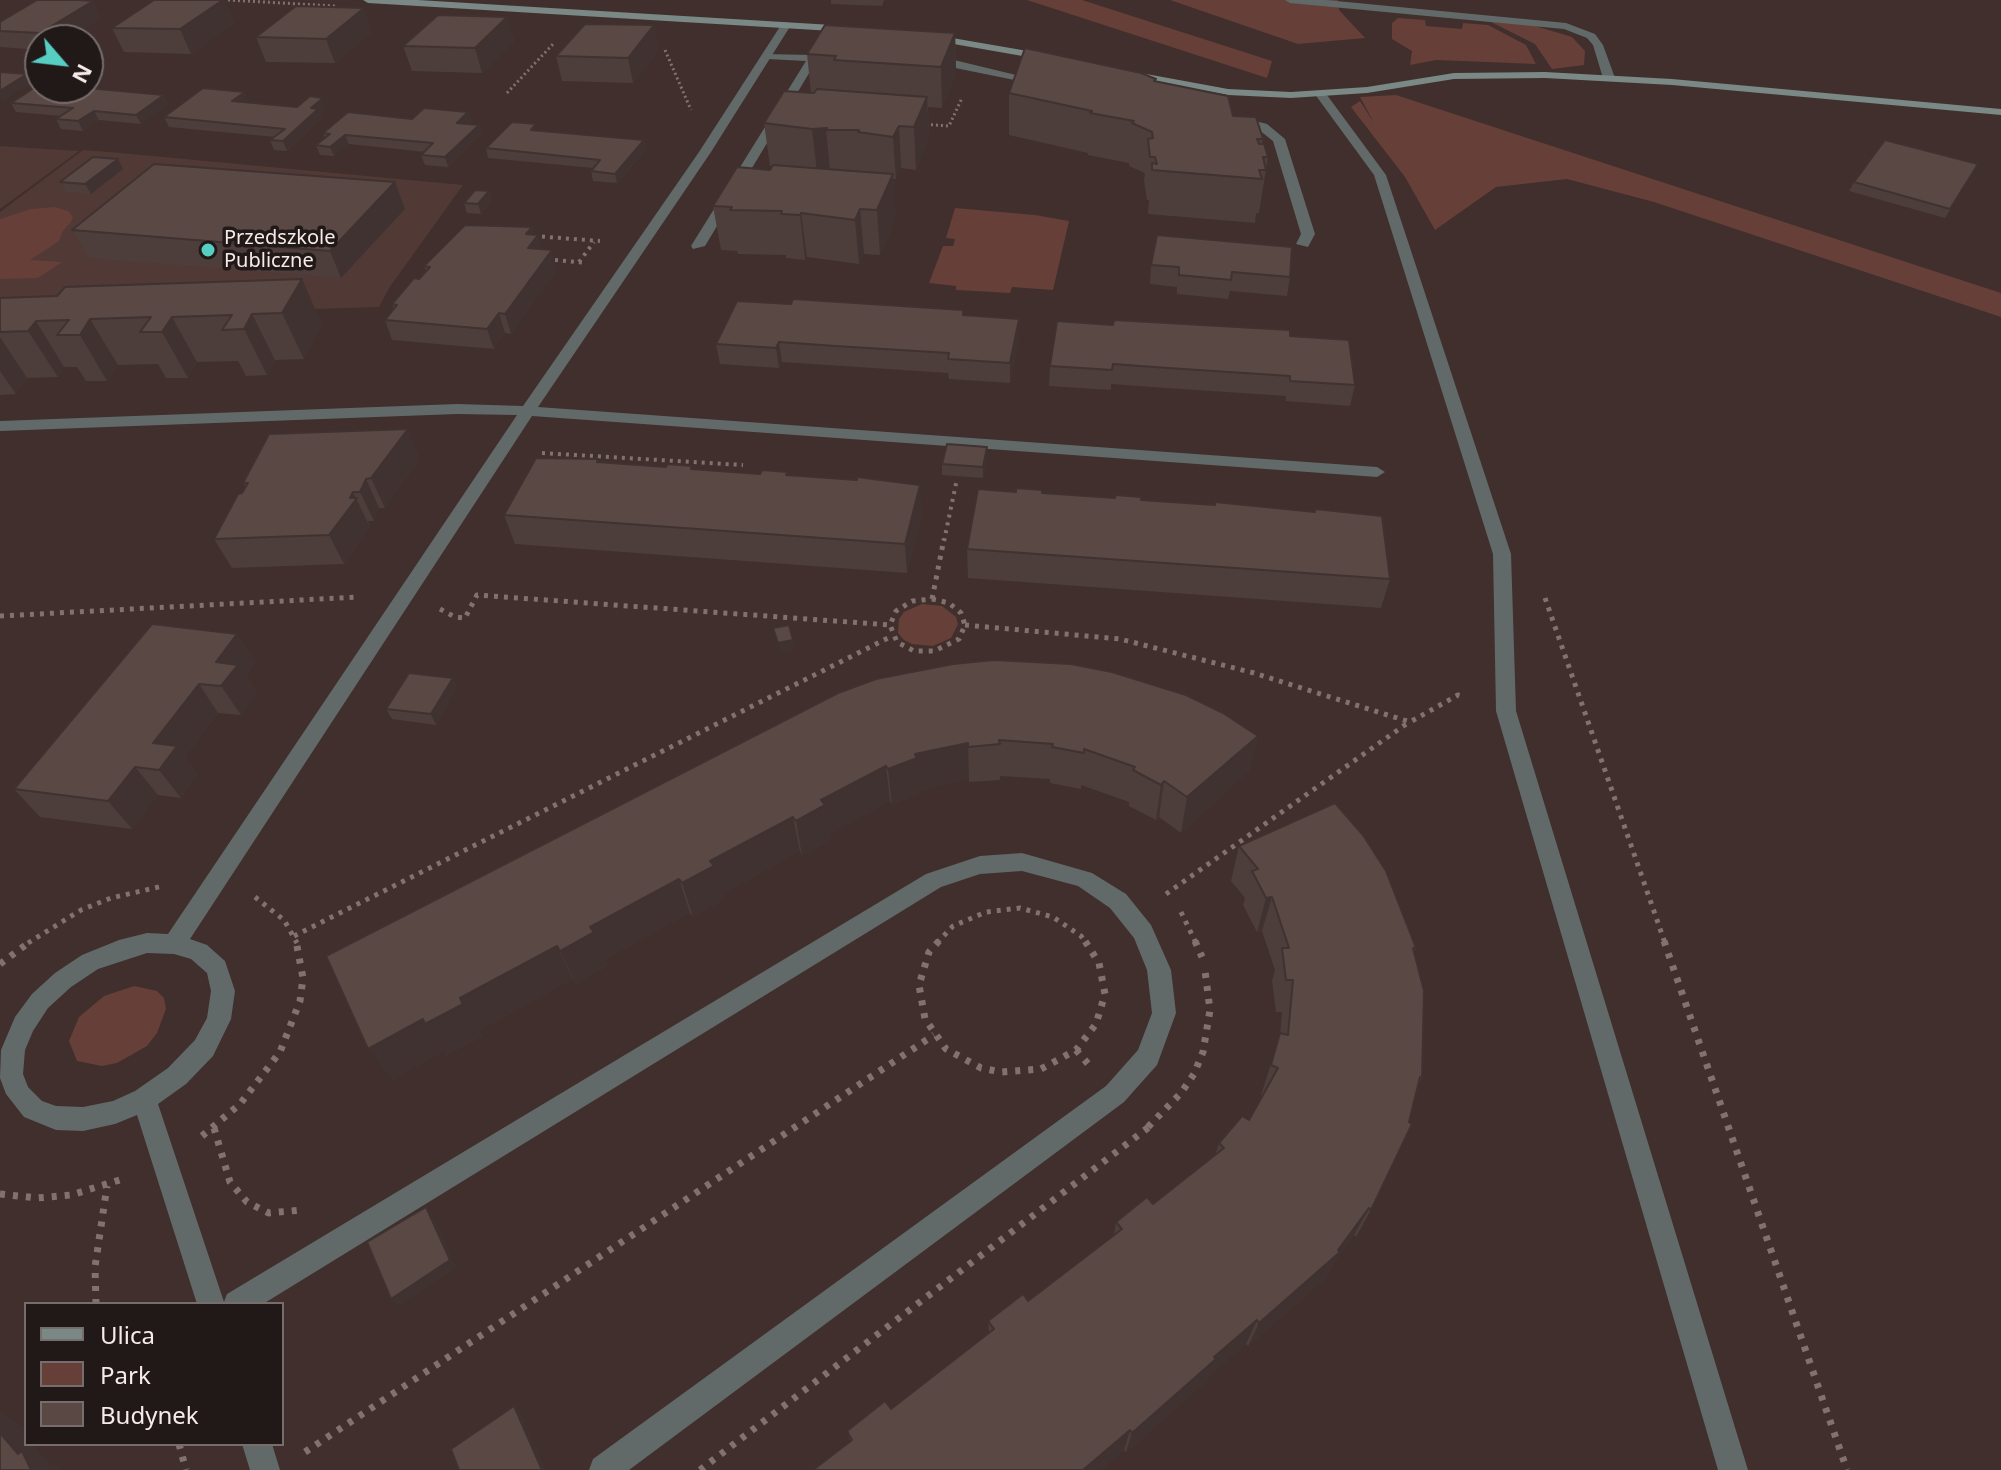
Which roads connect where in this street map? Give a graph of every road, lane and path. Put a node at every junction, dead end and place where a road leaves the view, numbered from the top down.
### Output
1 (368, 0) edge
2 (1290, 0) edge
3 (452, 2) edge
4 (786, 25) junction
5 (868, 31) edge
6 (915, 36) edge
7 (558, 40) dead end
8 (664, 46) dead end
9 (851, 53) edge
10 (767, 56) junction
11 (813, 58) junction
12 (912, 58) edge
13 (1062, 60) edge
14 (1121, 72) edge
15 (1609, 78) junction
16 (1051, 85) edge
17 (507, 93) dead end
18 (1320, 93) junction
19 (2001, 112) edge
20 (694, 116) dead end
21 (1225, 118) edge
22 (908, 123) edge
23 (949, 126) dead end
24 (533, 236) edge
25 (595, 241) junction
26 (606, 242) dead end
27 (1303, 244) dead end
28 (698, 246) dead end
29 (555, 260) dead end
30 (579, 262) junction
31 (592, 263) dead end
32 (527, 411) junction
33 (0, 426) edge
34 (1377, 472) dead end
35 (957, 479) edge
36 (1543, 590) dead end
37 (932, 599) junction
38 (401, 600) junction
39 (429, 613) dead end
40 (0, 616) edge
41 (890, 625) junction
42 (965, 625) junction
43 (892, 636) junction
44 (1506, 711) junction
45 (1410, 722) junction
46 (260, 883) dead end
47 (1165, 894) dead end
48 (252, 896) dead end
49 (294, 936) dead end
50 (174, 944) junction
51 (934, 1035) junction
52 (6, 1076) edge
53 (144, 1099) junction
54 (1149, 1127) dead end
55 (214, 1128) dead end
56 (165, 1161) junction
57 (107, 1186) junction
58 (0, 1194) edge
59 (310, 1204) dead end
60 (96, 1302) edge
61 (210, 1302) edge
62 (240, 1302) edge
63 (180, 1446) edge
64 (259, 1446) edge
65 (278, 1466) edge
66 (186, 1470) edge
67 (604, 1470) edge
68 (700, 1470) edge
69 (1733, 1470) edge
70 (1847, 1470) edge

1 - 3 street
2 - 15 street
3 - 4 street
4 - 5 street
4 - 10 street
6 - 13 street
7 - 17 path
8 - 20 path
9 - 11 street
10 - 11 street
10 - 32 street
11 - 28 street
12 - 16 street
14 - 18 street
15 - 18 street
15 - 19 street
18 - 44 street
21 - 27 street
22 - 23 path
24 - 25 path
25 - 26 path
25 - 30 path
29 - 30 path
30 - 31 path
32 - 33 street
32 - 34 street
32 - 38 street
35 - 37 path
36 - 70 path
37 - 41 path
37 - 42 path
38 - 40 path
38 - 50 street
39 - 41 path
41 - 43 path
42 - 43 path
42 - 45 path
43 - 49 path
44 - 45 path
44 - 69 street
45 - 47 path
46 - 48 path
50 - 52 street
50 - 53 street
51 - 51 path
51 - 65 path
52 - 53 street
53 - 56 street
54 - 68 path
55 - 59 path
56 - 57 path
56 - 61 street
57 - 58 path
57 - 60 path
62 - 67 street
63 - 66 path
64 - 65 street

